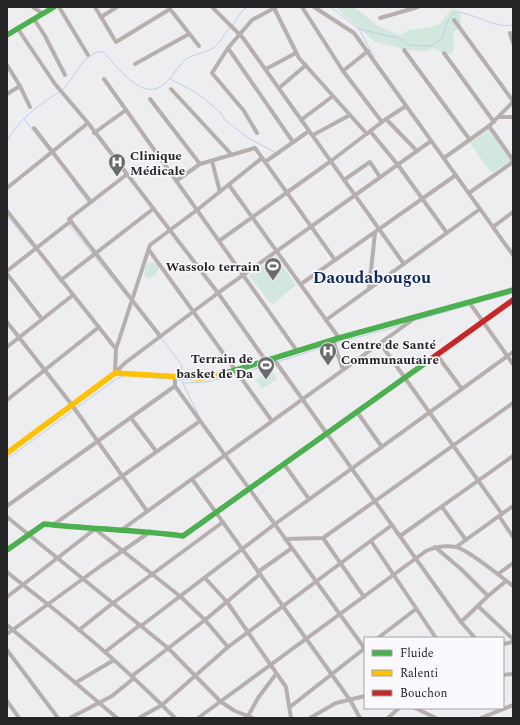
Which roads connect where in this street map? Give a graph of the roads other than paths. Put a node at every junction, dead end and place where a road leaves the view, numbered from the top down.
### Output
1 (33, 7) edge
2 (54, 7) edge
3 (59, 7) edge
4 (94, 7) edge
5 (117, 7) edge
6 (212, 7) edge
7 (275, 7) edge
8 (302, 7) edge
9 (314, 7) edge
10 (418, 7) edge
11 (170, 8) edge
12 (43, 14) junction
13 (100, 17) junction
14 (380, 18) dead end
15 (34, 19) junction
16 (454, 20) dead end
17 (18, 29) junction
18 (8, 33) edge
19 (510, 33) dead end
20 (189, 34) junction
21 (240, 34) junction
22 (513, 43) edge
23 (199, 46) dead end
24 (228, 48) junction
25 (404, 50) dead end
26 (368, 52) junction
27 (296, 53) junction
28 (444, 53) dead end
29 (88, 55) dead end
30 (135, 64) dead end
31 (7, 65) edge
32 (306, 65) junction
33 (266, 69) junction
34 (344, 71) junction
35 (65, 74) dead end
36 (104, 79) dead end
37 (20, 86) junction
38 (279, 88) junction
39 (171, 89) dead end
40 (7, 94) edge
41 (334, 96) junction
42 (150, 99) dead end
43 (513, 101) edge
44 (406, 106) junction
45 (30, 107) dead end
46 (126, 110) junction
47 (350, 115) junction
48 (499, 117) junction
49 (513, 117) edge
50 (386, 119) junction
51 (301, 120) junction
52 (382, 122) junction
53 (494, 122) junction
54 (88, 124) junction
55 (489, 126) junction
56 (34, 128) dead end
57 (309, 131) junction
58 (94, 133) junction
59 (257, 133) dead end
60 (368, 133) junction
61 (313, 135) junction
62 (470, 140) junction
63 (431, 141) junction
64 (293, 142) junction
65 (53, 151) junction
66 (417, 151) junction
67 (232, 155) junction
68 (444, 158) junction
69 (263, 160) junction
70 (212, 161) junction
71 (331, 161) junction
72 (513, 161) edge
73 (200, 164) junction
74 (398, 165) junction
75 (126, 175) junction
76 (456, 175) junction
77 (380, 177) junction
78 (344, 180) junction
79 (176, 181) junction
80 (229, 185) junction
81 (7, 188) edge
82 (220, 192) junction
83 (287, 193) junction
84 (468, 193) junction
85 (355, 195) junction
86 (422, 200) junction
87 (92, 202) junction
88 (153, 209) junction
89 (480, 209) junction
90 (197, 210) junction
91 (7, 211) edge
92 (513, 212) edge
93 (252, 217) junction
94 (70, 221) junction
95 (311, 227) junction
96 (493, 227) junction
97 (379, 229) junction
98 (170, 231) junction
99 (375, 233) junction
100 (447, 233) junction
101 (219, 241) junction
102 (36, 248) junction
103 (149, 250) junction
104 (277, 251) junction
105 (96, 253) junction
106 (513, 255) edge
107 (335, 260) junction
108 (404, 264) junction
109 (7, 271) edge
110 (7, 274) edge
111 (243, 275) junction
112 (61, 280) junction
113 (301, 284) junction
114 (369, 289) junction
115 (513, 290) edge
116 (218, 293) junction
117 (73, 295) junction
118 (132, 299) junction
119 (513, 300) edge
120 (469, 302) junction
121 (193, 312) junction
122 (419, 315) junction
123 (42, 319) junction
124 (326, 320) junction
125 (7, 322) edge
126 (483, 322) junction
127 (99, 327) junction
128 (160, 336) junction
129 (19, 337) junction
130 (340, 338) junction
131 (333, 340) junction
132 (380, 343) junction
133 (7, 347) edge
134 (116, 349) junction
135 (297, 351) junction
136 (513, 352) edge
137 (437, 355) junction
138 (508, 356) junction
139 (273, 358) junction
140 (266, 360) junction
141 (513, 364) edge
142 (45, 370) junction
143 (235, 370) junction
144 (343, 370) junction
145 (115, 373) junction
146 (175, 377) junction
147 (405, 378) junction
148 (175, 386) junction
149 (462, 389) junction
150 (302, 399) junction
151 (7, 400) edge
152 (513, 404) edge
153 (72, 405) junction
154 (357, 412) junction
155 (430, 412) junction
156 (131, 418) junction
157 (200, 420) junction
158 (272, 421) junction
159 (327, 433) junction
160 (98, 442) junction
161 (454, 446) junction
162 (382, 447) junction
163 (156, 451) junction
164 (7, 452) edge
165 (224, 455) junction
166 (513, 456) edge
167 (284, 464) junction
168 (352, 468) junction
169 (122, 475) junction
170 (192, 479) junction
171 (479, 480) junction
172 (249, 489) junction
173 (309, 499) junction
174 (376, 502) junction
175 (7, 506) edge
176 (513, 506) edge
177 (442, 507) junction
178 (147, 511) junction
179 (216, 513) junction
180 (501, 515) junction
181 (7, 516) edge
182 (223, 522) junction
183 (275, 524) junction
184 (53, 525) junction
185 (392, 525) junction
186 (95, 529) junction
187 (120, 531) junction
188 (150, 532) junction
189 (29, 535) junction
190 (400, 536) junction
191 (513, 537) edge
192 (323, 538) junction
193 (285, 539) junction
194 (466, 540) junction
195 (370, 541) junction
196 (434, 547) junction
197 (456, 547) junction
198 (292, 548) junction
199 (242, 549) junction
200 (7, 550) edge
201 (123, 550) junction
202 (57, 558) junction
203 (416, 558) junction
204 (341, 564) junction
205 (513, 564) edge
206 (7, 572) edge
207 (259, 573) junction
208 (152, 574) junction
209 (498, 574) junction
210 (393, 575) junction
211 (205, 578) junction
212 (84, 579) junction
213 (506, 581) junction
214 (316, 582) junction
215 (23, 585) junction
216 (513, 586) edge
217 (488, 596) junction
218 (7, 597) edge
219 (182, 597) junction
220 (364, 597) junction
221 (227, 602) junction
222 (113, 603) junction
223 (48, 604) junction
224 (283, 606) junction
225 (478, 606) junction
226 (416, 609) junction
227 (340, 614) junction
228 (205, 620) junction
229 (461, 622) junction
230 (7, 625) edge
231 (141, 625) junction
232 (12, 630) junction
233 (79, 630) junction
234 (248, 632) junction
235 (7, 634) edge
236 (379, 637) edge
237 (435, 637) edge
238 (475, 637) edge
239 (306, 639) junction
240 (513, 639) edge
241 (228, 647) junction
242 (364, 647) edge
243 (168, 648) junction
244 (364, 649) edge
245 (7, 650) edge
246 (105, 652) junction
247 (114, 660) junction
248 (271, 665) junction
249 (276, 674) junction
250 (332, 675) junction
251 (195, 676) junction
252 (133, 677) junction
253 (75, 683) junction
254 (364, 696) edge
255 (350, 700) junction
256 (7, 701) edge
257 (221, 702) junction
258 (99, 703) junction
259 (162, 705) junction
260 (512, 706) edge
261 (290, 707) junction
262 (398, 709) edge
263 (416, 709) edge
264 (250, 717) edge
265 (428, 717) edge
266 (19, 718) edge
267 (58, 718) edge
268 (70, 718) edge
269 (117, 718) edge
270 (138, 718) edge
271 (175, 718) edge
272 (198, 718) edge
273 (291, 718) edge
274 (310, 718) edge
275 (360, 718) edge
276 (388, 718) edge
277 (436, 718) edge
278 (481, 718) edge

1 - 12 street
2 - 12 street
3 - 29 street
4 - 13 street
5 - 13 street
6 - 21 street
7 - 21 street
7 - 27 street
8 - 34 street
9 - 26 street
10 - 14 street
11 - 13 street
11 - 20 street
12 - 15 street
15 - 17 street
15 - 35 street
16 - 43 street
17 - 18 street
17 - 54 street
19 - 22 street
20 - 23 street
20 - 30 street
21 - 24 street
21 - 33 street
24 - 59 street
24 - 64 street
25 - 62 street
26 - 34 street
26 - 44 street
27 - 32 street
27 - 33 street
28 - 53 street
31 - 37 street
32 - 38 street
32 - 41 street
33 - 38 street
34 - 52 street
36 - 46 street
37 - 40 street
37 - 45 street
38 - 51 street
39 - 67 street
41 - 47 street
41 - 51 street
42 - 73 street
43 - 48 street
44 - 50 street
44 - 63 street
46 - 58 street
46 - 79 street
47 - 60 street
47 - 61 street
48 - 49 street
48 - 53 street
50 - 52 street
50 - 66 street
51 - 57 street
52 - 60 street
53 - 55 street
54 - 58 street
54 - 65 street
55 - 62 street
55 - 72 street
56 - 65 street
57 - 61 street
57 - 64 street
58 - 75 street
60 - 71 street
60 - 74 street
61 - 71 street
62 - 68 street
63 - 66 street
63 - 68 street
64 - 69 street
65 - 81 street
65 - 87 street
66 - 74 street
67 - 69 street
67 - 70 street
68 - 76 street
69 - 80 street
69 - 83 street
70 - 73 street
70 - 82 street
71 - 78 street
71 - 83 street
72 - 84 street
73 - 79 street
74 - 77 street
74 - 86 street
75 - 87 street
75 - 88 street
76 - 84 street
76 - 86 street
77 - 78 street
77 - 85 street
78 - 85 street
79 - 90 street
80 - 82 street
80 - 93 street
82 - 90 street
83 - 93 street
83 - 95 street
84 - 89 street
85 - 95 street
85 - 97 street
86 - 97 street
86 - 100 street
87 - 94 street
88 - 98 street
88 - 105 street
89 - 96 street
89 - 100 street
90 - 98 street
90 - 101 street
91 - 102 street
92 - 96 street
93 - 101 street
93 - 104 street
94 - 102 street
94 - 105 street
95 - 104 street
95 - 107 street
96 - 106 street
97 - 99 street
97 - 108 street
98 - 103 street
98 - 116 street
99 - 107 street
99 - 114 street
100 - 108 street
101 - 111 street
102 - 109 street
102 - 112 street
103 - 118 street
103 - 121 street
104 - 111 street
104 - 113 street
105 - 112 street
105 - 118 street
107 - 113 street
108 - 114 street
110 - 123 street
111 - 116 street
111 - 135 street
112 - 117 street
113 - 124 street
114 - 124 street
115 - 120 street
116 - 121 street
116 - 140 street
117 - 123 street
117 - 127 street
118 - 128 street
118 - 134 street
119 - 126 street
120 - 122 street
120 - 126 street
121 - 128 street
121 - 143 street
122 - 130 street
122 - 132 street
123 - 129 street
124 - 130 street
125 - 129 street
126 - 137 street
126 - 138 street
127 - 134 street
127 - 142 street
128 - 145 street
129 - 133 street
129 - 142 street
130 - 131 street
131 - 135 street
131 - 144 street
132 - 144 street
132 - 147 street
134 - 145 street
135 - 139 street
136 - 138 street
137 - 147 street
137 - 149 street
138 - 141 street
138 - 149 street
139 - 140 street
139 - 150 street
140 - 143 street
142 - 151 street
142 - 153 street
143 - 146 street
143 - 158 street
144 - 150 street
145 - 146 street
145 - 153 street
146 - 148 street
147 - 154 street
147 - 155 street
148 - 156 street
148 - 157 street
149 - 155 street
150 - 158 street
150 - 159 street
152 - 161 street
153 - 160 street
153 - 164 street
154 - 159 street
154 - 162 street
155 - 161 street
155 - 162 street
156 - 160 street
156 - 163 street
157 - 163 street
157 - 165 street
158 - 165 street
159 - 167 street
159 - 168 street
160 - 169 street
160 - 175 street
161 - 171 street
161 - 174 street
162 - 168 street
163 - 169 street
165 - 170 street
165 - 172 street
166 - 171 street
167 - 172 street
167 - 173 street
168 - 173 street
168 - 174 street
169 - 178 street
169 - 184 street
170 - 178 street
170 - 179 street
171 - 177 street
171 - 180 street
172 - 179 street
172 - 183 street
173 - 183 street
174 - 185 street
174 - 192 street
176 - 180 street
177 - 190 street
177 - 194 street
178 - 187 street
179 - 182 street
179 - 188 street
180 - 191 street
180 - 194 street
181 - 189 street
182 - 199 street
182 - 208 street
183 - 193 street
183 - 199 street
184 - 186 street
184 - 189 street
185 - 190 street
185 - 195 street
186 - 187 street
186 - 201 street
186 - 202 street
187 - 188 street
188 - 201 street
189 - 200 street
189 - 202 street
190 - 203 street
192 - 193 street
192 - 204 street
193 - 198 street
194 - 197 street
195 - 204 street
195 - 210 street
196 - 197 street
196 - 203 street
196 - 217 street
197 - 209 street
198 - 207 street
198 - 214 street
199 - 207 street
199 - 211 street
201 - 208 street
201 - 212 street
202 - 212 street
202 - 215 street
203 - 210 street
203 - 229 street
204 - 214 street
204 - 220 street
205 - 209 street
206 - 215 street
207 - 221 street
207 - 224 street
208 - 219 street
208 - 222 street
209 - 213 street
210 - 220 street
210 - 226 street
211 - 219 street
211 - 221 street
212 - 222 street
212 - 223 street
213 - 216 street
213 - 217 street
214 - 224 street
214 - 227 street
215 - 218 street
215 - 223 street
217 - 225 street
219 - 228 street
219 - 231 street
220 - 227 street
221 - 228 street
221 - 234 street
222 - 231 street
222 - 233 street
223 - 232 street
223 - 233 street
224 - 234 street
224 - 239 street
225 - 229 street
225 - 240 street
226 - 236 street
226 - 237 street
227 - 239 street
227 - 242 street
228 - 241 street
228 - 243 street
229 - 238 street
230 - 232 street
231 - 243 street
231 - 246 street
232 - 235 street
232 - 253 street
233 - 246 street
234 - 241 street
234 - 248 street
239 - 248 street
239 - 250 street
241 - 251 street
243 - 251 street
243 - 252 street
244 - 250 street
245 - 267 street
246 - 247 street
247 - 252 street
247 - 253 street
248 - 249 street
248 - 257 street
249 - 261 street
249 - 264 street
250 - 255 street
250 - 261 street
251 - 257 street
251 - 259 street
252 - 258 street
252 - 259 street
253 - 258 street
254 - 255 street
255 - 274 street
255 - 275 street
256 - 266 street
257 - 264 street
257 - 272 street
258 - 268 street
258 - 269 street
259 - 270 street
259 - 271 street
260 - 278 street
261 - 273 street
262 - 276 street
263 - 265 street
265 - 277 street

